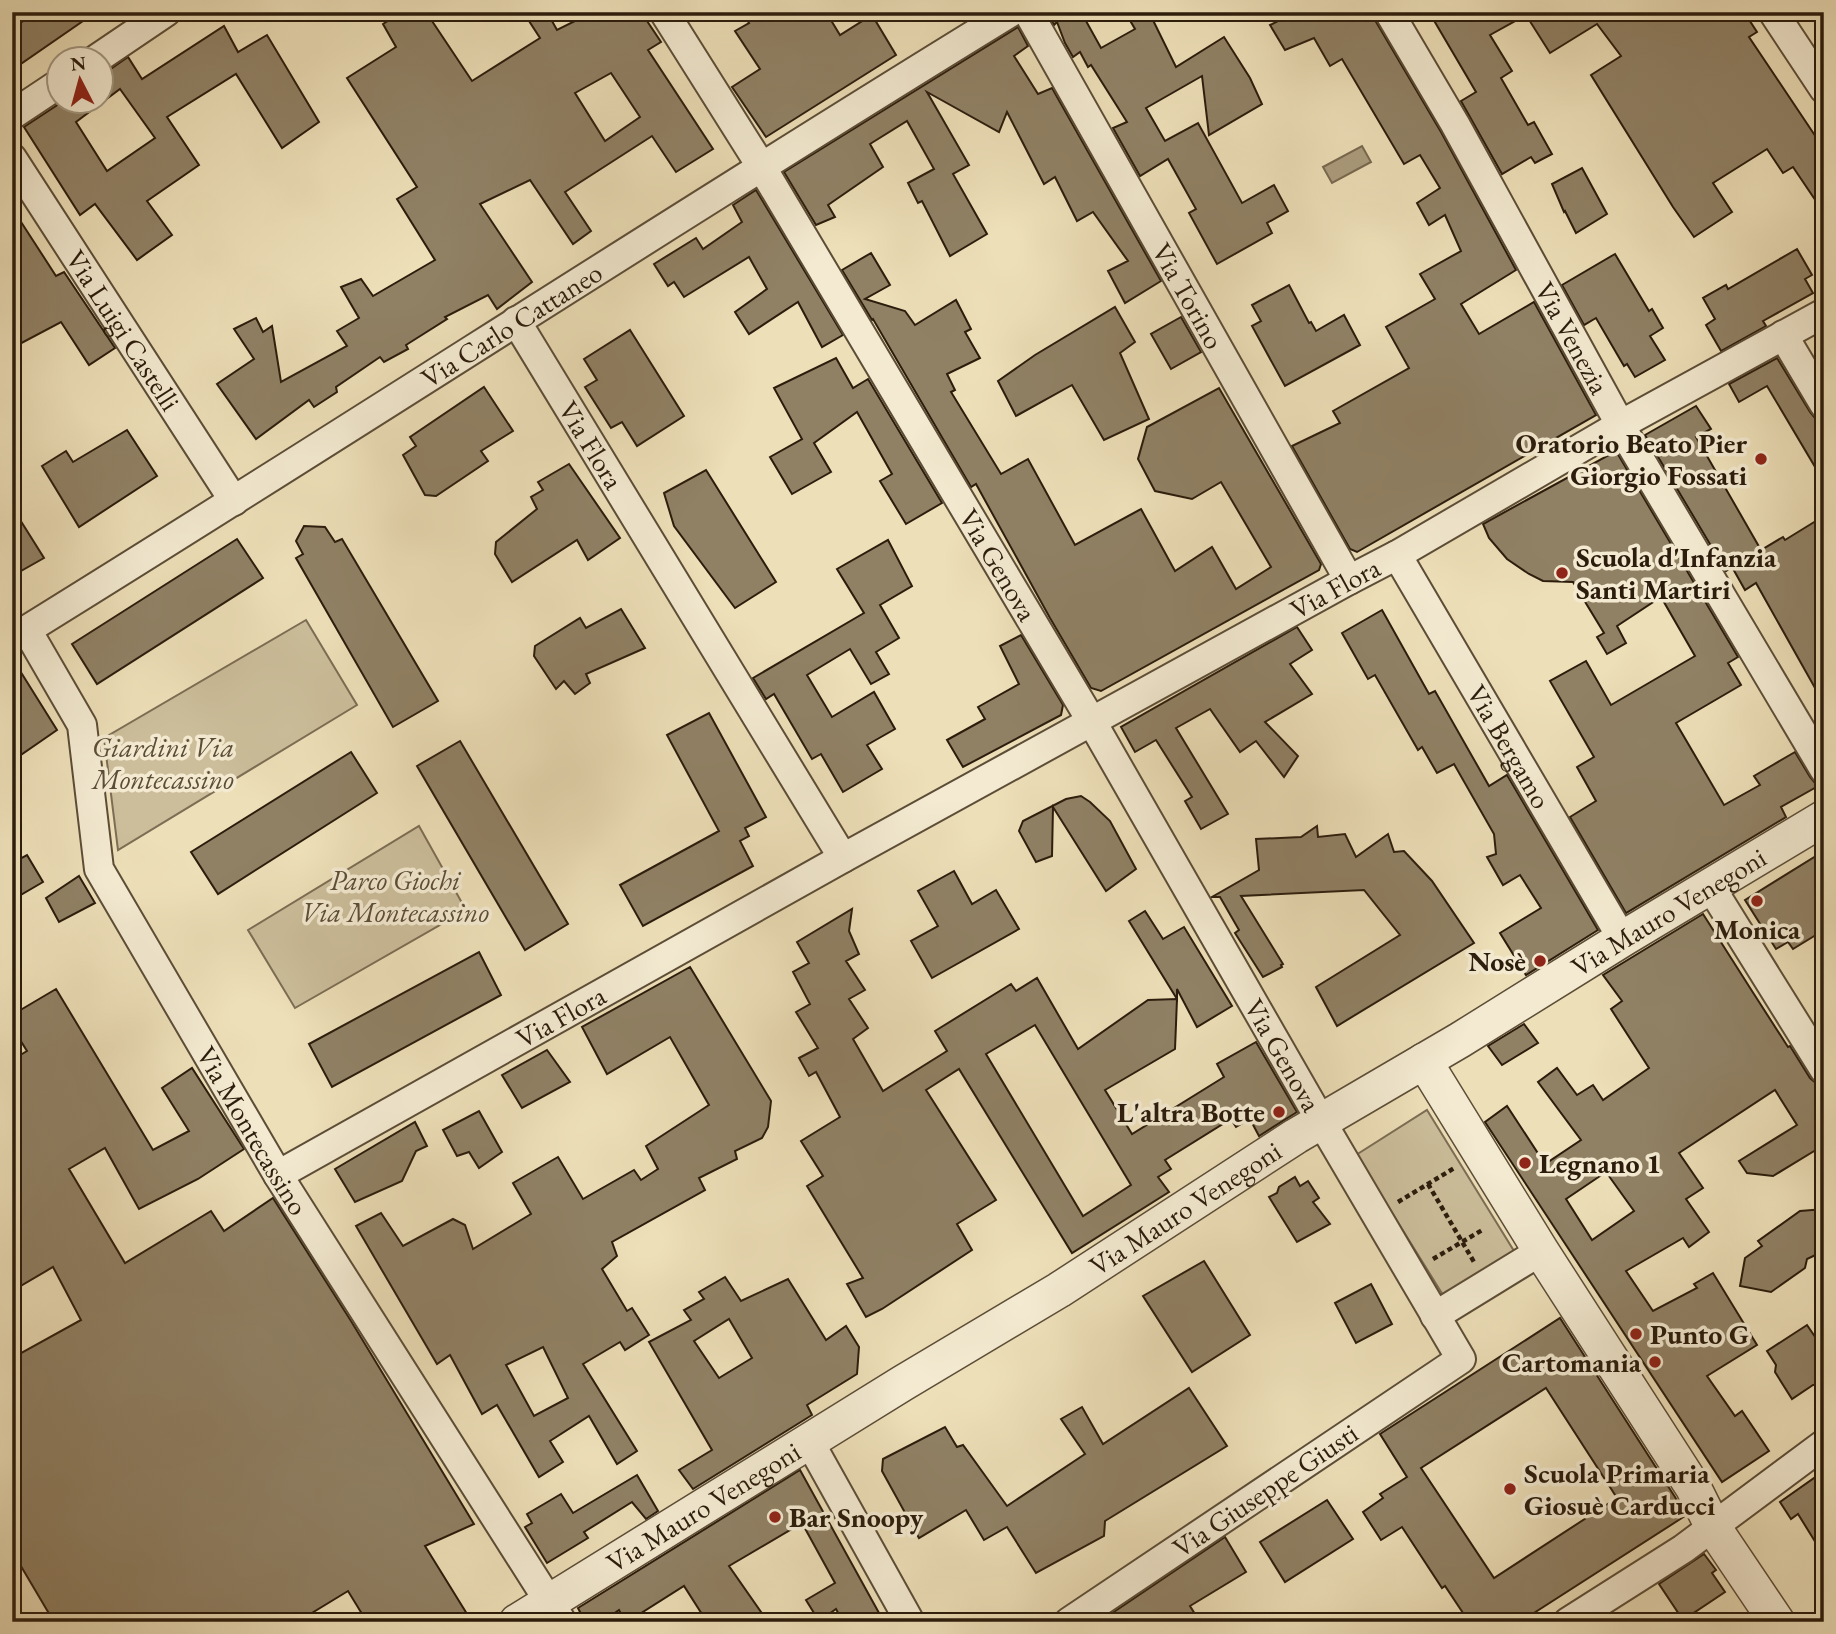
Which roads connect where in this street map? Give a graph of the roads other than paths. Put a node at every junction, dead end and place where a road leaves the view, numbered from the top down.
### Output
1 (166, 12) edge
2 (664, 12) edge
3 (1011, 12) edge
4 (1028, 12) edge
5 (1388, 12) edge
6 (1773, 12) edge
7 (116, 46) edge
8 (1824, 89) edge
9 (46, 92) edge
10 (12, 115) edge
11 (12, 158) edge
12 (761, 166) junction
13 (1824, 313) edge
14 (516, 321) junction
15 (1783, 335) junction
16 (1824, 404) edge
17 (1620, 425) junction
18 (234, 501) junction
19 (1396, 555) junction
20 (1349, 580) junction
21 (20, 635) edge
22 (1092, 722) junction
23 (1824, 769) edge
24 (1824, 818) edge
25 (843, 858) junction
26 (1710, 886) junction
27 (1624, 938) junction
28 (1424, 1061) junction
29 (1824, 1069) edge
30 (1321, 1122) junction
31 (278, 1175) junction
32 (1542, 1251) junction
33 (1435, 1316) junction
34 (1461, 1359) joint
35 (809, 1441) junction
36 (1824, 1444) edge
37 (1713, 1527) junction
38 (555, 1612) edge
39 (517, 1622) edge
40 (910, 1622) edge
41 (1069, 1622) edge
42 (1568, 1622) edge
43 (1777, 1622) edge

1 - 7 street
2 - 12 street, Via Genova
3 - 12 street, Via Carlo Cattaneo
4 - 20 street, Via Torino
5 - 17 street, Via Venezia
6 - 8 street
9 - 10 street
11 - 18 street, Via Luigi Castelli
12 - 14 street, Via Carlo Cattaneo
12 - 22 street, Via Genova
13 - 15 street, Via Flora
14 - 18 street, Via Carlo Cattaneo
14 - 25 street, Via Flora
15 - 16 street
15 - 17 street, Via Flora
17 - 19 street, Via Flora
17 - 23 street, Via Venezia
18 - 21 street, Via Carlo Cattaneo
19 - 20 street, Via Flora
19 - 27 street, Via Bergamo
20 - 22 street, Via Flora
21 - 31 street, Via Montecassino
22 - 25 street, Via Flora
22 - 30 street, Via Genova
24 - 26 street, Via Mauro Venegoni
25 - 31 street, Via Flora
26 - 27 street, Via Mauro Venegoni
26 - 29 street
27 - 28 street, Via Mauro Venegoni
28 - 30 street, Via Mauro Venegoni
28 - 32 street
30 - 33 street, Via Genova
30 - 35 street, Via Mauro Venegoni
31 - 38 street, Via Montecassino
32 - 33 street
32 - 37 street
33 - 34 street, Via Genova
34 - 41 street, Via Giuseppe Giusti
35 - 38 street, Via Mauro Venegoni
35 - 40 street
36 - 37 street
37 - 42 street
37 - 43 street
38 - 39 street, Via Mauro Venegoni

